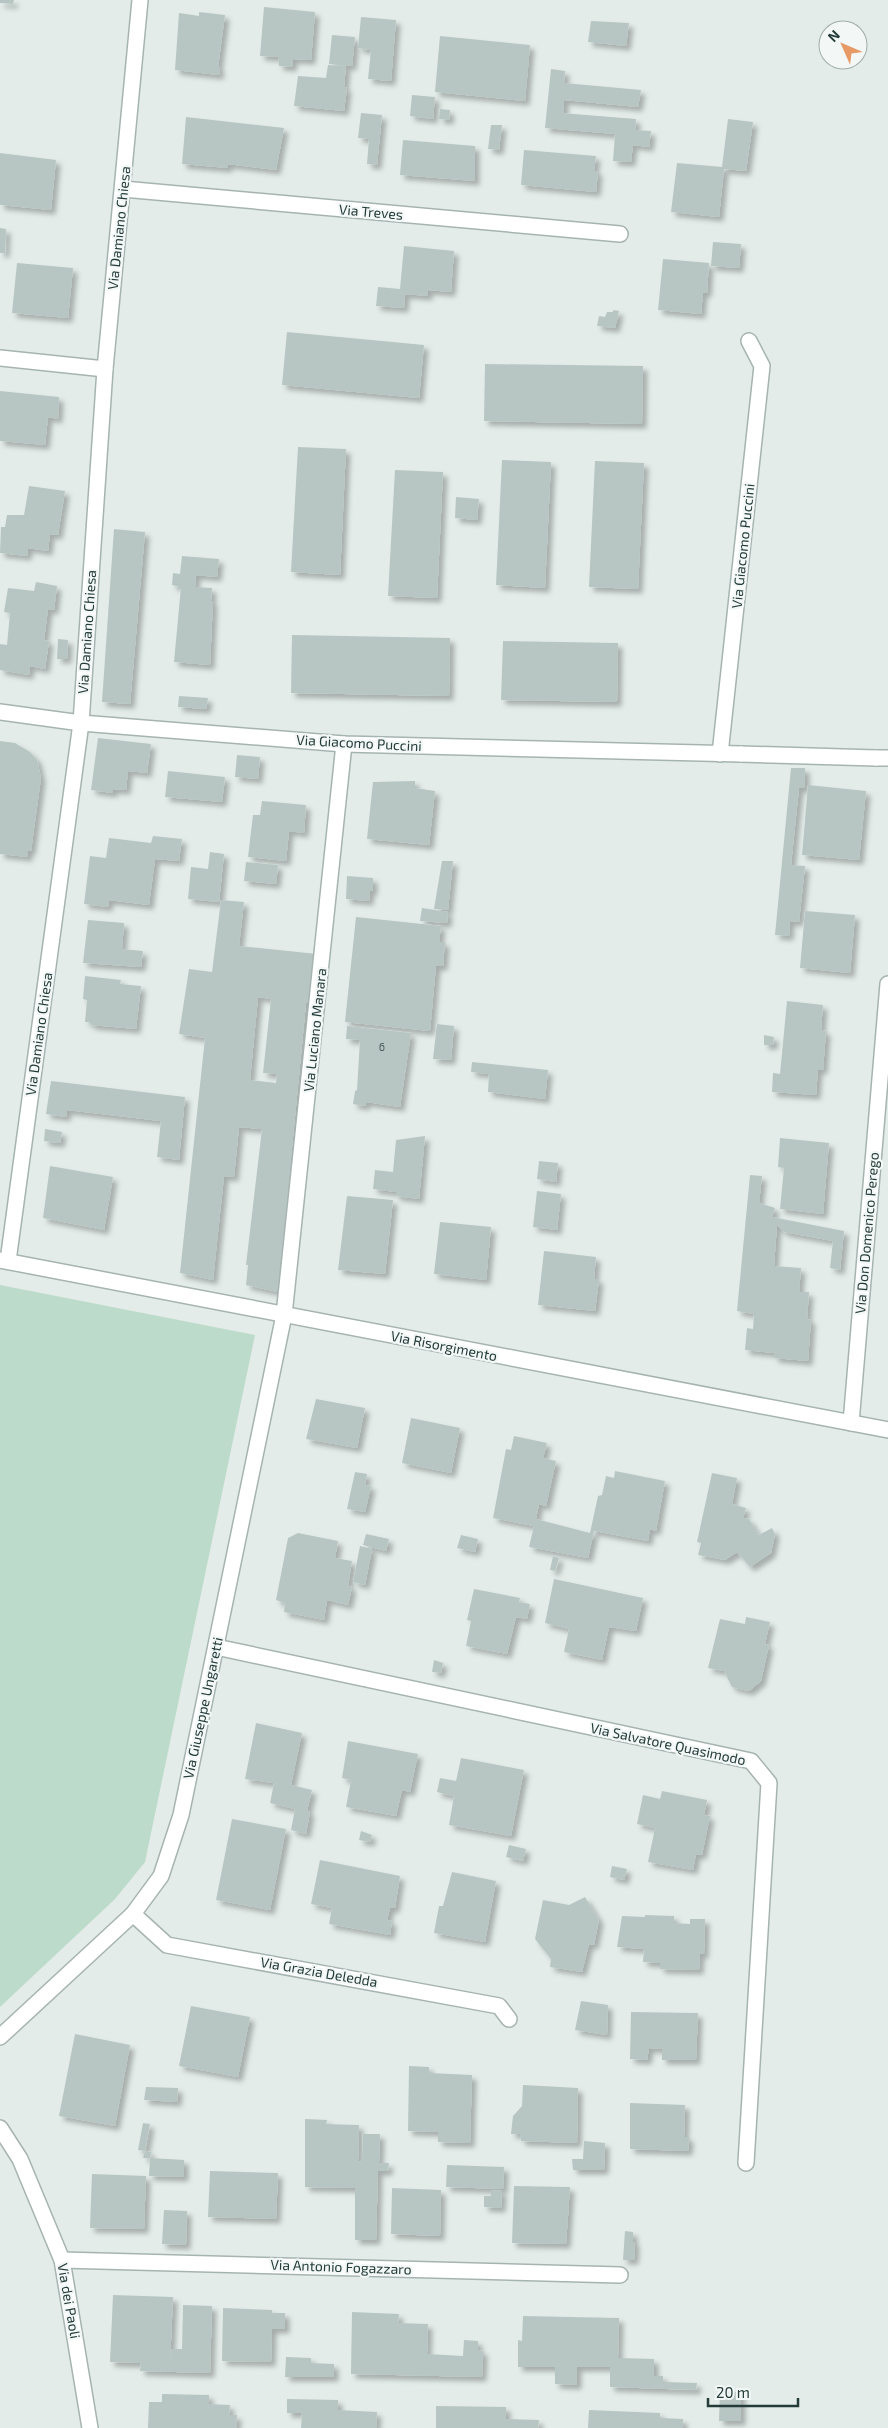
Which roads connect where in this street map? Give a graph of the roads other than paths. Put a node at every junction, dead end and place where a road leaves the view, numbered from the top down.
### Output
1 (140, 0) edge
2 (123, 189) junction
3 (620, 234) dead end
4 (749, 341) dead end
5 (0, 358) edge
6 (105, 369) junction
7 (0, 712) edge
8 (82, 723) junction
9 (344, 744) junction
10 (720, 754) junction
11 (882, 758) edge
12 (888, 984) edge
13 (4, 1261) edge
14 (284, 1315) junction
15 (851, 1423) junction
16 (888, 1430) edge
17 (216, 1647) junction
18 (133, 1914) junction
19 (509, 2019) dead end
20 (0, 2037) edge
21 (0, 2128) edge
22 (746, 2163) dead end
23 (62, 2260) junction
24 (620, 2275) dead end
25 (90, 2428) edge

1 - 2 street, Via Damiano Chiesa
2 - 3 street, Via Treves
2 - 6 street, Via Damiano Chiesa
4 - 10 street, Via Giacomo Puccini
5 - 6 street
6 - 8 street, Via Damiano Chiesa
7 - 8 street, Via Giacomo Puccini
8 - 9 street, Via Giacomo Puccini
8 - 13 street, Via Damiano Chiesa
9 - 10 street, Via Giacomo Puccini
9 - 14 street, Via Luciano Manara
10 - 11 street, Via Giacomo Puccini
12 - 15 street, Via Don Domenico Perego
13 - 14 street, Via Risorgimento
14 - 15 street, Via Risorgimento
14 - 17 street, Via Giuseppe Ungaretti
15 - 16 street, Via Risorgimento
17 - 18 street, Via Giuseppe Ungaretti
17 - 22 street, Via Salvatore Quasimodo
18 - 19 street, Via Grazia Deledda
18 - 20 street, Via Giuseppe Ungaretti
21 - 23 street, Via dei Paoli
23 - 24 street, Via Antonio Fogazzaro
23 - 25 street, Via dei Paoli

